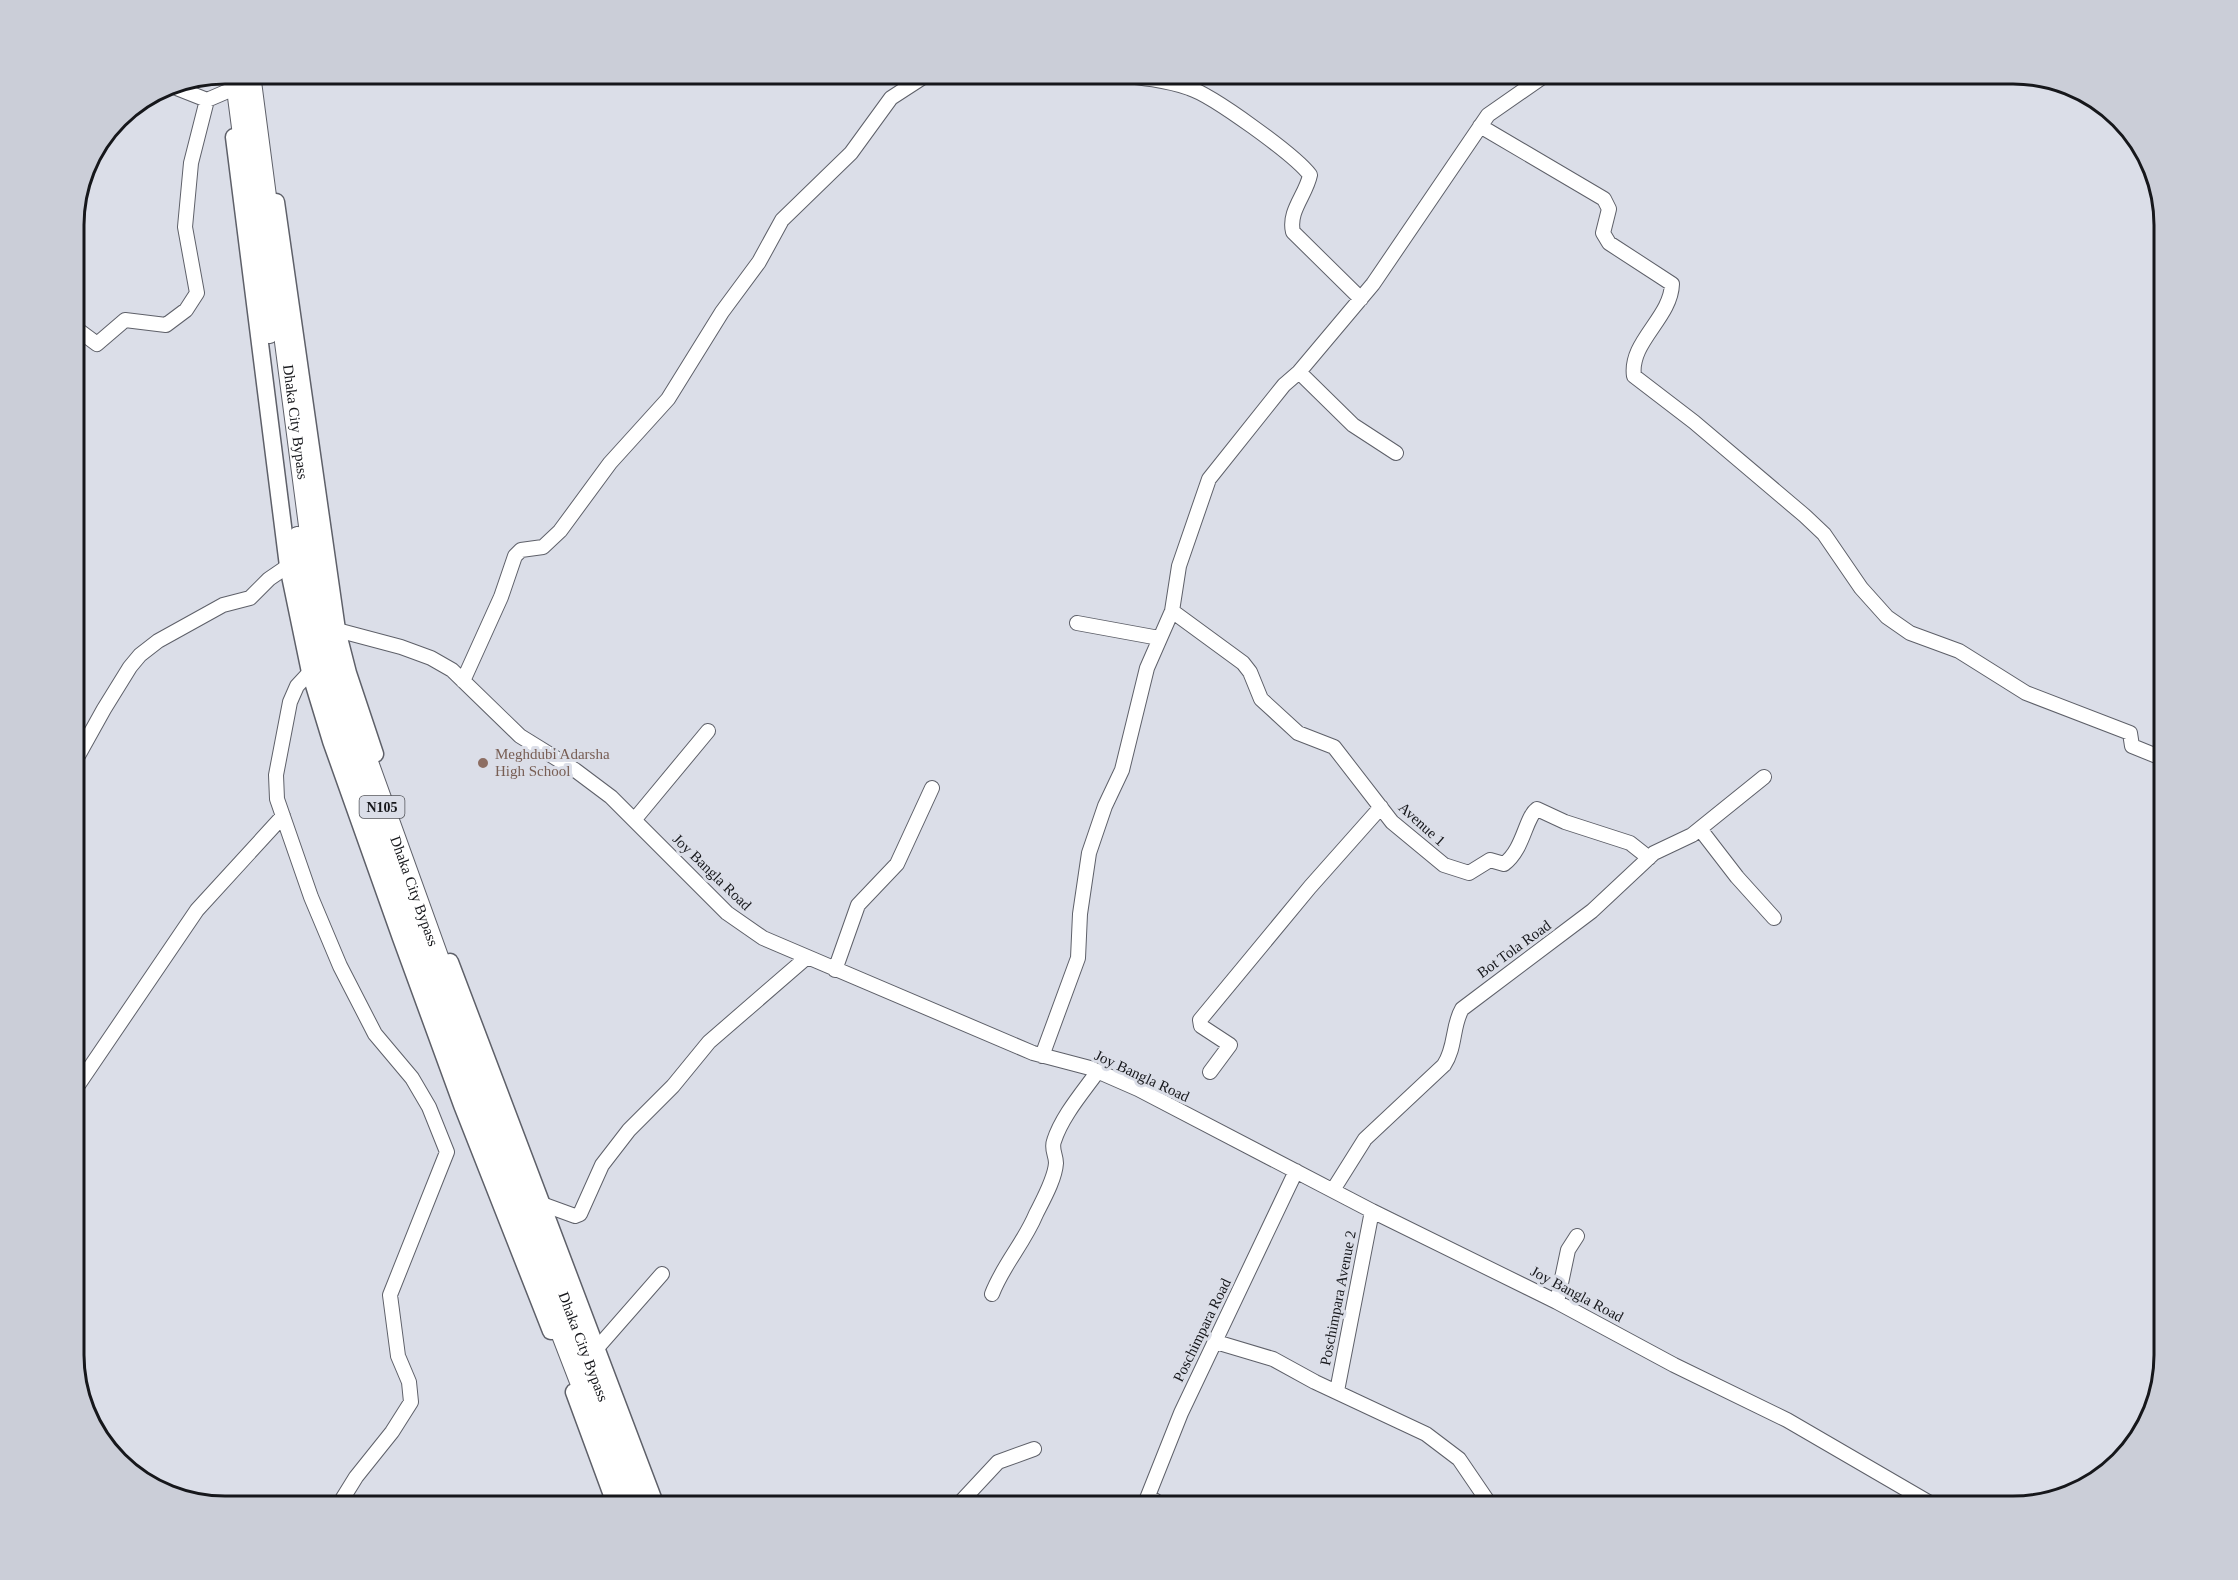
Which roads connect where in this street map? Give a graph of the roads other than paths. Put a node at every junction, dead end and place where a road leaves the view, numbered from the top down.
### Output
1 (228, 84) edge
2 (231, 84) edge
3 (231, 84) edge
4 (251, 84) edge
5 (260, 84) edge
6 (913, 84) edge
7 (1176, 84) edge
8 (1532, 84) edge
9 (184, 91) edge
10 (207, 100) junction
11 (1480, 126) junction
12 (1361, 299) junction
13 (84, 334) edge
14 (1299, 372) junction
15 (1396, 453) dead end
16 (288, 566) junction
17 (1172, 610) junction
18 (1077, 623) dead end
19 (337, 630) junction
20 (1159, 638) junction
21 (310, 672) junction
22 (463, 681) junction
23 (708, 731) dead end
24 (84, 745) edge
25 (2154, 755) edge
26 (1764, 777) dead end
27 (932, 788) dead end
28 (1381, 807) junction
29 (283, 816) junction
30 (635, 819) junction
31 (1700, 829) junction
32 (1649, 858) junction
33 (1774, 918) dead end
34 (806, 958) junction
35 (835, 970) junction
36 (1042, 1056) junction
37 (1098, 1071) junction
38 (1210, 1072) dead end
39 (84, 1076) edge
40 (1296, 1171) junction
41 (1333, 1190) junction
42 (542, 1204) junction
43 (1372, 1211) junction
44 (1577, 1236) dead end
45 (662, 1274) dead end
46 (992, 1294) dead end
47 (1557, 1302) junction
48 (1216, 1342) junction
49 (597, 1347) junction
50 (1337, 1391) junction
51 (1034, 1449) dead end
52 (344, 1496) edge
53 (612, 1496) edge
54 (624, 1496) edge
55 (640, 1496) edge
56 (652, 1496) edge
57 (966, 1496) edge
58 (1149, 1496) edge
59 (1484, 1496) edge
60 (1918, 1496) edge

1 - 10 street
2 - 16 main road
3 - 54 highway, Dhaka City Bypass / N105
4 - 55 highway, Dhaka City Bypass / N105
5 - 19 main road
6 - 22 street
7 - 12 street
8 - 11 street
9 - 10 street
10 - 13 street
11 - 12 street
11 - 25 street
12 - 14 street
14 - 15 street
14 - 17 street
16 - 21 main road
16 - 24 street
17 - 20 street
17 - 28 street, Avenue 1
18 - 20 street
19 - 22 street, Joy Bangla Road
19 - 42 main road
20 - 36 street
21 - 29 street
21 - 53 main road
22 - 30 street, Joy Bangla Road
23 - 30 street
26 - 31 street, Bot Tola Road
27 - 35 street
28 - 32 street, Avenue 1
28 - 38 street
29 - 39 street
29 - 52 street
30 - 34 street, Joy Bangla Road
31 - 32 street, Bot Tola Road
31 - 33 street
32 - 41 street, Bot Tola Road
34 - 35 street, Joy Bangla Road
34 - 42 street
35 - 36 street, Joy Bangla Road
36 - 37 street, Joy Bangla Road
37 - 40 street, Joy Bangla Road
37 - 46 street
40 - 41 street, Joy Bangla Road
40 - 48 street, Poschimpara Road
41 - 43 street, Joy Bangla Road
42 - 49 main road
43 - 47 street, Joy Bangla Road
43 - 50 street, Poschimpara Avenue 2
44 - 47 street
45 - 49 street
47 - 60 street, Joy Bangla Road
48 - 50 street
48 - 58 street, Poschimpara Road
49 - 56 main road
50 - 59 street
51 - 57 street

